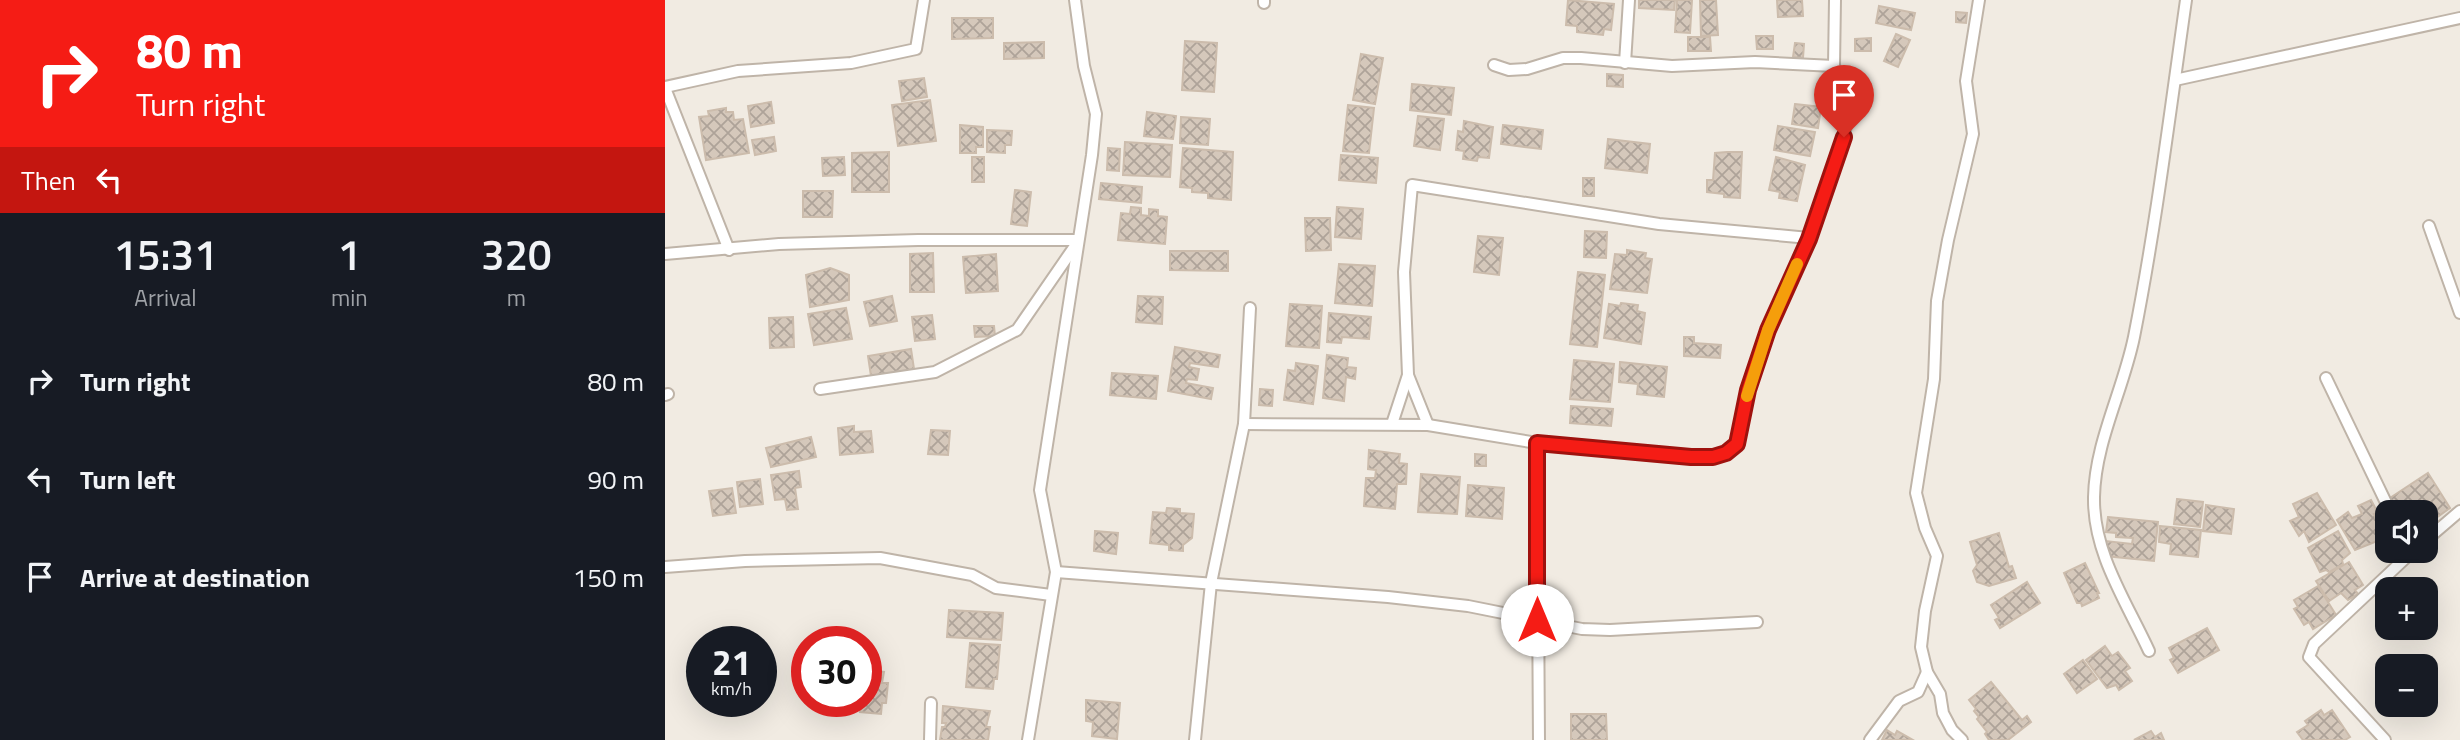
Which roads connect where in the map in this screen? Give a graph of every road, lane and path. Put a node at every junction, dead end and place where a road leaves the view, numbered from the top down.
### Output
1 (925, 0) edge
2 (1075, 0) edge
3 (1629, 0) edge
4 (1835, 0) edge
5 (1979, 0) edge
6 (2186, 0) edge
7 (2460, 18) edge
8 (1625, 63) junction
9 (1494, 65) dead end
10 (1834, 66) junction
11 (2175, 80) junction
12 (665, 87) edge
13 (2430, 226) dead end
14 (1809, 239) junction
15 (1078, 240) junction
16 (729, 250) junction
17 (665, 254) edge
18 (2459, 308) edge
19 (1250, 309) dead end
20 (1408, 375) junction
21 (2326, 378) dead end
22 (820, 389) dead end
23 (1244, 424) junction
24 (1392, 424) junction
25 (1428, 425) junction
26 (1537, 443) junction
27 (2385, 500) edge
28 (2460, 511) edge
29 (2438, 530) edge
30 (2399, 563) edge
31 (665, 567) edge
32 (1056, 572) junction
33 (1211, 583) junction
34 (1051, 595) junction
35 (1537, 620) junction
36 (1757, 622) dead end
37 (2149, 651) dead end
38 (1927, 672) junction
39 (931, 703) dead end
40 (930, 740) edge
41 (1028, 740) edge
42 (1195, 740) edge
43 (1539, 740) edge
44 (1870, 740) edge
45 (1962, 740) edge
46 (2385, 740) edge

1 - 12 street
2 - 15 street
3 - 8 street
4 - 10 street
5 - 38 street
6 - 11 street
7 - 11 street
8 - 9 street
8 - 10 street
10 - 14 street
11 - 37 street
12 - 16 street
13 - 18 street
14 - 20 street
14 - 26 street
15 - 16 street
15 - 22 street
15 - 32 street
16 - 17 street
19 - 23 street
20 - 24 street
20 - 25 street
21 - 27 street
23 - 24 street
23 - 33 street
24 - 25 street
25 - 26 street
26 - 35 street
28 - 29 street
30 - 46 street
31 - 34 street
32 - 33 street
32 - 34 street
33 - 35 street
33 - 42 street
34 - 41 street
35 - 36 street
35 - 43 street
38 - 44 street
38 - 45 street
39 - 40 street

